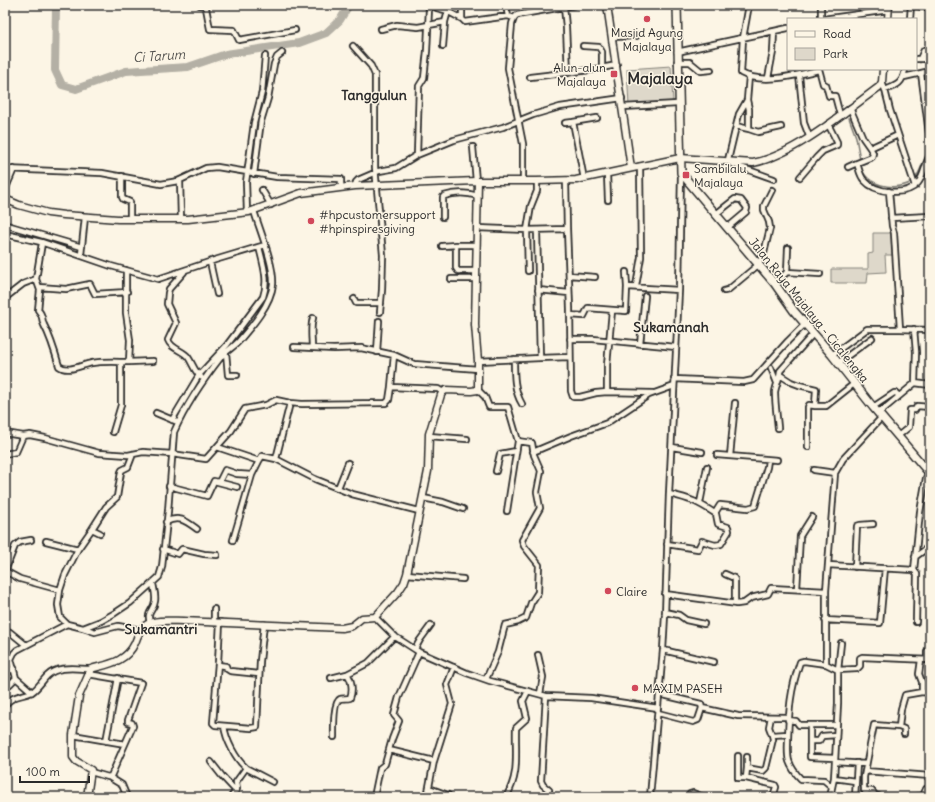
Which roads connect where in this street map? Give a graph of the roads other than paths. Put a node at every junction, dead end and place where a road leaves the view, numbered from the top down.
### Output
1 (200, 5) edge
2 (427, 5) edge
3 (462, 5) edge
4 (506, 5) edge
5 (574, 5) edge
6 (607, 5) edge
7 (677, 5) edge
8 (749, 5) edge
9 (821, 5) edge
10 (912, 5) edge
11 (564, 7) junction
12 (923, 7) dead end
13 (437, 8) dead end
14 (889, 8) edge
15 (446, 9) edge
16 (508, 16) junction
17 (514, 18) junction
18 (822, 18) edge
19 (828, 18) edge
20 (888, 18) edge
21 (910, 18) edge
22 (462, 19) junction
23 (445, 22) junction
24 (428, 25) junction
25 (787, 28) edge
26 (381, 29) dead end
27 (296, 30) dead end
28 (774, 31) junction
29 (636, 36) dead end
30 (612, 37) junction
31 (743, 38) junction
32 (353, 46) dead end
33 (444, 46) dead end
34 (583, 46) dead end
35 (930, 48) edge
36 (678, 52) junction
37 (282, 54) dead end
38 (265, 56) dead end
39 (918, 59) edge
40 (930, 59) edge
41 (677, 62) junction
42 (617, 65) junction
43 (602, 68) junction
44 (712, 70) dead end
45 (819, 70) edge
46 (883, 70) edge
47 (905, 70) edge
48 (930, 71) edge
49 (568, 73) junction
50 (921, 74) junction
51 (799, 75) junction
52 (749, 76) junction
53 (530, 77) dead end
54 (904, 77) junction
55 (768, 78) junction
56 (882, 82) junction
57 (885, 90) junction
58 (930, 91) edge
59 (923, 92) junction
60 (622, 98) junction
61 (747, 100) junction
62 (263, 103) junction
63 (678, 104) junction
64 (623, 107) junction
65 (850, 108) junction
66 (840, 115) junction
67 (597, 118) dead end
68 (519, 121) junction
69 (573, 122) junction
70 (565, 123) dead end
71 (828, 124) junction
72 (736, 126) junction
73 (781, 127) dead end
74 (749, 129) junction
75 (898, 135) junction
76 (810, 136) junction
77 (930, 141) edge
78 (473, 147) dead end
79 (870, 148) junction
80 (417, 155) junction
81 (930, 156) edge
82 (680, 159) junction
83 (728, 160) junction
84 (859, 162) junction
85 (640, 166) junction
86 (848, 167) dead end
87 (631, 168) junction
88 (5, 169) edge
89 (13, 170) junction
90 (680, 171) junction
91 (251, 173) junction
92 (375, 173) junction
93 (122, 176) junction
94 (800, 177) dead end
95 (607, 178) junction
96 (584, 179) junction
97 (774, 179) dead end
98 (180, 180) junction
99 (523, 180) junction
100 (477, 181) junction
101 (537, 182) junction
102 (914, 182) junction
103 (377, 185) junction
104 (355, 186) junction
105 (565, 186) junction
106 (341, 188) junction
107 (5, 190) edge
108 (262, 190) dead end
109 (772, 190) dead end
110 (889, 192) junction
111 (478, 193) junction
112 (5, 199) edge
113 (608, 200) dead end
114 (271, 205) junction
115 (251, 211) junction
116 (716, 214) junction
117 (930, 216) edge
118 (85, 217) junction
119 (444, 217) dead end
120 (891, 218) junction
121 (130, 219) junction
122 (181, 219) junction
123 (7, 225) dead end
124 (477, 228) junction
125 (727, 228) junction
126 (18, 229) junction
127 (567, 229) junction
128 (527, 230) junction
129 (537, 230) junction
130 (5, 234) edge
131 (15, 236) junction
132 (42, 239) junction
133 (263, 245) junction
134 (456, 245) junction
135 (476, 245) junction
136 (442, 246) dead end
137 (788, 248) dead end
138 (81, 251) junction
139 (210, 262) junction
140 (755, 262) junction
141 (126, 270) junction
142 (185, 271) junction
143 (476, 271) junction
144 (528, 271) dead end
145 (626, 272) dead end
146 (787, 272) junction
147 (820, 274) dead end
148 (569, 275) junction
149 (596, 277) dead end
150 (451, 279) dead end
151 (475, 279) junction
152 (36, 280) junction
153 (269, 282) junction
154 (775, 284) junction
155 (636, 286) junction
156 (40, 287) junction
157 (627, 287) junction
158 (538, 290) junction
159 (679, 290) junction
160 (724, 291) dead end
161 (127, 292) junction
162 (569, 293) junction
163 (217, 294) dead end
164 (645, 296) dead end
165 (5, 298) edge
166 (354, 299) dead end
167 (381, 303) junction
168 (612, 311) junction
169 (380, 312) dead end
170 (570, 315) junction
171 (312, 318) dead end
172 (379, 321) dead end
173 (805, 324) junction
174 (900, 329) junction
175 (914, 329) junction
176 (930, 330) edge
177 (813, 334) junction
178 (872, 338) dead end
179 (236, 339) junction
180 (570, 339) junction
181 (610, 341) junction
182 (640, 344) junction
183 (294, 347) dead end
184 (676, 347) junction
185 (312, 348) junction
186 (226, 352) junction
187 (377, 352) junction
188 (394, 355) junction
189 (832, 355) junction
190 (570, 357) junction
191 (540, 358) junction
192 (514, 359) junction
193 (153, 361) dead end
194 (478, 361) junction
195 (121, 362) junction
196 (129, 362) junction
197 (838, 363) junction
198 (766, 365) junction
199 (478, 368) junction
200 (772, 370) junction
201 (779, 373) junction
202 (237, 376) dead end
203 (202, 377) junction
204 (674, 379) junction
205 (776, 381) junction
206 (855, 383) junction
207 (915, 383) junction
208 (930, 385) edge
209 (674, 386) junction
210 (391, 387) junction
211 (478, 390) junction
212 (443, 392) junction
213 (607, 392) junction
214 (654, 393) junction
215 (899, 396) junction
216 (290, 403) junction
217 (735, 403) dead end
218 (522, 404) dead end
219 (815, 406) junction
220 (873, 407) junction
221 (930, 407) edge
222 (156, 414) dead end
223 (880, 415) junction
224 (5, 421) edge
225 (175, 421) junction
226 (5, 424) edge
227 (778, 428) dead end
228 (114, 432) dead end
229 (5, 433) edge
230 (23, 436) junction
231 (429, 436) junction
232 (898, 436) junction
233 (467, 439) dead end
234 (518, 441) junction
235 (217, 446) junction
236 (672, 447) junction
237 (808, 447) dead end
238 (516, 452) junction
239 (533, 452) junction
240 (702, 452) dead end
241 (5, 454) edge
242 (133, 454) junction
243 (172, 454) junction
244 (717, 454) dead end
245 (730, 456) junction
246 (276, 459) junction
247 (768, 460) junction
248 (777, 460) dead end
249 (259, 462) junction
250 (348, 463) dead end
251 (707, 467) dead end
252 (814, 470) dead end
253 (496, 471) dead end
254 (835, 472) junction
255 (929, 472) edge
256 (252, 476) junction
257 (219, 482) junction
258 (169, 486) junction
259 (237, 487) dead end
260 (338, 488) junction
261 (669, 494) junction
262 (423, 498) junction
263 (700, 503) junction
264 (463, 509) dead end
265 (419, 511) junction
266 (507, 511) dead end
267 (715, 513) junction
268 (812, 517) dead end
269 (166, 522) junction
270 (873, 524) dead end
271 (92, 529) junction
272 (197, 529) dead end
273 (100, 533) dead end
274 (31, 540) dead end
275 (233, 540) dead end
276 (46, 541) dead end
277 (667, 544) junction
278 (930, 546) edge
279 (163, 548) junction
280 (78, 549) junction
281 (217, 555) dead end
282 (915, 557) junction
283 (828, 565) junction
284 (855, 567) junction
285 (885, 568) junction
286 (914, 570) junction
287 (5, 571) edge
288 (407, 574) junction
289 (724, 574) dead end
290 (463, 579) dead end
291 (153, 584) junction
292 (797, 589) junction
293 (60, 590) junction
294 (826, 591) junction
295 (665, 594) junction
296 (735, 604) junction
297 (214, 609) dead end
298 (665, 612) junction
299 (375, 617) junction
300 (825, 620) junction
301 (217, 622) junction
302 (916, 622) dead end
303 (150, 623) junction
304 (67, 624) junction
305 (264, 624) junction
306 (704, 624) dead end
307 (431, 625) dead end
308 (83, 628) junction
309 (5, 630) edge
310 (141, 630) junction
311 (394, 636) junction
312 (841, 642) dead end
313 (26, 645) junction
314 (930, 649) edge
315 (417, 650) junction
316 (663, 650) junction
317 (538, 655) dead end
318 (921, 660) junction
319 (929, 660) edge
320 (714, 662) dead end
321 (826, 664) junction
322 (218, 665) junction
323 (454, 667) junction
324 (14, 668) junction
325 (838, 670) junction
326 (90, 671) junction
327 (5, 673) edge
328 (259, 674) junction
329 (347, 674) junction
330 (118, 678) junction
331 (331, 678) dead end
332 (18, 679) junction
333 (486, 679) junction
334 (5, 687) edge
335 (528, 691) junction
336 (32, 692) junction
337 (922, 692) junction
338 (930, 692) edge
339 (540, 694) junction
340 (659, 694) junction
341 (546, 696) junction
342 (5, 705) edge
343 (702, 708) junction
344 (658, 710) junction
345 (771, 717) junction
346 (788, 719) junction
347 (224, 726) junction
348 (810, 726) junction
349 (837, 726) junction
350 (899, 727) junction
351 (788, 734) junction
352 (904, 734) dead end
353 (73, 735) junction
354 (772, 735) junction
355 (836, 735) junction
356 (334, 737) dead end
357 (106, 741) junction
358 (810, 741) junction
359 (125, 744) junction
360 (389, 750) junction
361 (738, 756) dead end
362 (747, 757) dead end
363 (835, 760) junction
364 (434, 761) junction
365 (211, 762) dead end
366 (858, 763) junction
367 (866, 764) junction
368 (246, 768) junction
369 (746, 768) junction
370 (865, 771) junction
371 (91, 772) junction
372 (930, 776) edge
373 (109, 777) junction
374 (746, 778) junction
375 (834, 778) junction
376 (855, 781) junction
377 (273, 782) dead end
378 (831, 786) junction
379 (429, 788) junction
380 (930, 788) edge
381 (549, 790) dead end
382 (864, 790) junction
383 (236, 791) junction
384 (448, 796) dead end
385 (87, 797) edge
386 (128, 797) edge
387 (231, 797) edge
388 (374, 797) edge
389 (427, 797) edge
390 (506, 797) edge
391 (650, 797) edge
392 (688, 797) edge
393 (703, 797) edge
394 (773, 797) edge
395 (830, 797) edge
396 (855, 797) edge
397 (867, 797) edge
398 (881, 797) edge
399 (915, 797) edge

1 - 27 street
2 - 24 street
3 - 22 street
4 - 16 street
5 - 11 street
6 - 30 street
7 - 36 main road
8 - 31 street
9 - 18 street
10 - 12 street
10 - 21 street
11 - 17 street
11 - 49 street
13 - 15 street
14 - 19 street
14 - 20 street
15 - 22 street
15 - 23 street
16 - 17 street
16 - 22 street
17 - 68 street
23 - 24 street
23 - 33 street
24 - 26 street
24 - 80 street
25 - 28 street
28 - 31 street
28 - 55 street
29 - 30 street
30 - 42 street
31 - 36 street
31 - 52 street
32 - 92 street
34 - 43 street
35 - 39 street
36 - 41 main road
37 - 62 street
38 - 62 street
39 - 40 street
41 - 44 street
41 - 63 main road
42 - 43 street
42 - 60 street
43 - 49 street
45 - 51 street
45 - 66 street
46 - 56 street
47 - 54 street
48 - 50 street
49 - 53 street
50 - 54 street
50 - 59 street
51 - 55 street
51 - 76 street
52 - 55 street
52 - 61 street
54 - 57 street
56 - 57 street
56 - 65 street
57 - 75 street
58 - 59 street
59 - 77 street
60 - 64 street
60 - 68 street
61 - 72 street
61 - 74 street
62 - 91 street
62 - 91 street
63 - 64 street
63 - 82 main road
64 - 87 street
65 - 66 street
65 - 79 street
66 - 71 street
67 - 69 street
68 - 80 street
68 - 99 street
69 - 70 street
69 - 96 street
71 - 76 street
71 - 94 street
72 - 74 street
72 - 83 street
73 - 74 street
75 - 79 street
75 - 102 street
76 - 83 street
78 - 100 street
79 - 84 street
80 - 92 street
81 - 102 street
82 - 83 street
82 - 85 street
82 - 90 main road
83 - 97 street
84 - 86 street
84 - 110 street
85 - 87 street
85 - 155 street
87 - 95 street
88 - 89 street
89 - 93 street
89 - 107 street
90 - 116 main road, Jalan Raya Majalaya - Cicalengka
90 - 159 street
91 - 98 street
91 - 106 street
91 - 115 street
92 - 103 street
92 - 104 street
93 - 98 street
93 - 121 street
95 - 96 street
95 - 113 street
96 - 105 street
98 - 122 street
99 - 100 street
99 - 101 street
100 - 103 street
100 - 111 street
101 - 105 street
101 - 128 street
102 - 110 street
103 - 104 street
103 - 167 street
104 - 106 street
105 - 127 street
106 - 114 street
108 - 114 street
109 - 140 street
110 - 120 street
111 - 119 street
111 - 124 street
112 - 118 street
114 - 115 street
115 - 122 street
115 - 133 street
116 - 125 main road, Jalan Raya Majalaya - Cicalengka
116 - 125 street
117 - 120 street
118 - 121 street
118 - 138 street
120 - 174 street
121 - 122 street
123 - 126 street
124 - 128 street
124 - 135 street
125 - 140 main road, Jalan Raya Majalaya - Cicalengka
126 - 131 street
126 - 132 street
127 - 129 street
127 - 148 street
128 - 129 street
128 - 144 street
129 - 158 street
130 - 131 street
131 - 132 street
132 - 138 street
132 - 138 street
132 - 152 street
133 - 139 street
133 - 153 street
133 - 153 street
134 - 135 street
134 - 136 street
134 - 143 street
135 - 143 street
137 - 146 street
138 - 141 street
139 - 142 street
139 - 163 street
140 - 154 main road, Jalan Raya Majalaya - Cicalengka
140 - 160 street
141 - 142 street
141 - 161 street
142 - 203 street
143 - 151 street
145 - 157 street
146 - 147 street
146 - 154 street
148 - 149 street
148 - 162 street
150 - 151 street
151 - 194 street
152 - 156 street
152 - 165 street
153 - 179 street
153 - 179 street
154 - 173 main road, Jalan Raya Majalaya - Cicalengka
155 - 157 street
155 - 159 street
156 - 161 street
156 - 195 street
157 - 168 street
158 - 162 street
158 - 191 street
159 - 184 street
161 - 196 street
162 - 170 street
164 - 182 street
166 - 167 street
167 - 169 street
168 - 170 street
168 - 181 street
170 - 180 street
171 - 185 street
172 - 187 street
173 - 177 main road, Jalan Raya Majalaya - Cicalengka
173 - 198 street
174 - 175 street
174 - 189 street
175 - 176 street
175 - 207 street
177 - 189 main road, Jalan Raya Majalaya - Cicalengka
177 - 201 street
178 - 197 street
179 - 186 street
179 - 203 street
180 - 181 street
180 - 190 street
181 - 182 street
181 - 213 street
182 - 184 street
183 - 185 street
184 - 204 street
185 - 187 street
186 - 202 street
186 - 203 street
187 - 188 street
188 - 199 street
188 - 210 street
189 - 197 main road, Jalan Raya Majalaya - Cicalengka
190 - 191 street
190 - 213 street
191 - 192 street
192 - 194 street
192 - 218 street
193 - 196 street
194 - 199 street
195 - 196 street
195 - 228 street
197 - 206 main road, Jalan Raya Majalaya - Cicalengka
198 - 200 street
198 - 204 street
199 - 211 street
200 - 201 street
200 - 205 street
201 - 205 street
201 - 219 street
203 - 225 street
204 - 209 street
205 - 227 street
206 - 219 street
206 - 220 main road, Jalan Raya Majalaya - Cicalengka
207 - 208 street
207 - 215 street
209 - 214 street
209 - 236 street
210 - 212 street
210 - 216 street
211 - 212 street
211 - 234 street
212 - 231 street
213 - 214 street
214 - 239 street
215 - 220 street
215 - 223 street
216 - 235 street
216 - 246 street
217 - 245 street
219 - 237 street
220 - 223 main road, Jalan Raya Majalaya - Cicalengka
221 - 232 street
222 - 225 street
223 - 232 main road, Jalan Raya Majalaya - Cicalengka
223 - 254 street
224 - 226 street
225 - 243 street
229 - 230 street
230 - 241 street
230 - 242 street
231 - 233 street
231 - 262 street
232 - 255 main road, Jalan Raya Majalaya - Cicalengka
234 - 238 street
234 - 239 street
235 - 243 street
235 - 249 street
236 - 240 street
236 - 261 street
238 - 253 street
238 - 266 street
239 - 333 street
242 - 243 street
242 - 271 street
243 - 258 street
244 - 245 street
245 - 247 street
246 - 249 street
246 - 260 street
247 - 248 street
247 - 267 street
249 - 256 street
250 - 260 street
251 - 263 street
252 - 254 street
254 - 283 street
255 - 282 street
256 - 257 street
256 - 275 street
257 - 258 street
257 - 259 street
258 - 269 street
260 - 265 street
261 - 263 street
261 - 277 street
262 - 264 street
262 - 265 street
263 - 267 street
265 - 288 street
267 - 277 street
268 - 292 street
269 - 272 street
269 - 279 street
270 - 284 street
271 - 273 street
271 - 280 street
274 - 287 street
276 - 280 street
277 - 295 street
278 - 282 street
279 - 281 street
279 - 291 street
280 - 293 street
282 - 286 street
283 - 284 street
283 - 294 street
284 - 285 street
285 - 286 street
285 - 300 street
286 - 302 street
287 - 293 street
288 - 290 street
288 - 299 street
289 - 296 street
291 - 303 street
291 - 308 street
292 - 294 street
292 - 296 street
293 - 304 street
294 - 300 street
295 - 296 street
295 - 298 street
297 - 301 street
298 - 306 street
298 - 316 street
299 - 305 street
299 - 311 street
300 - 321 street
301 - 303 street
301 - 305 street
301 - 322 street
303 - 310 street
304 - 308 street
304 - 313 street
305 - 328 street
307 - 315 street
308 - 310 street
309 - 313 street
310 - 326 street
311 - 315 street
311 - 329 street
312 - 325 street
313 - 324 street
314 - 319 street
315 - 323 street
315 - 360 street
316 - 320 street
316 - 340 street
317 - 339 street
318 - 319 street
318 - 325 street
318 - 337 street
321 - 325 street
321 - 346 street
322 - 328 street
322 - 347 street
323 - 333 street
323 - 364 street
324 - 327 street
324 - 332 street
325 - 349 street
326 - 330 street
326 - 336 street
326 - 353 street
328 - 347 street
329 - 331 street
329 - 356 street
330 - 357 street
330 - 359 street
332 - 334 street
332 - 336 street
333 - 335 street
335 - 339 street
335 - 390 street
336 - 342 street
337 - 338 street
337 - 350 street
339 - 341 street
340 - 343 street
340 - 344 street
341 - 344 street
341 - 381 street
343 - 344 street
343 - 345 street
344 - 391 street
345 - 346 street
345 - 354 street
346 - 348 street
346 - 351 street
347 - 368 street
348 - 349 street
348 - 358 street
349 - 355 street
350 - 352 street
350 - 367 street
351 - 354 street
351 - 378 street
353 - 357 street
353 - 371 street
354 - 369 street
355 - 358 street
355 - 363 street
357 - 359 street
358 - 363 street
359 - 373 street
360 - 364 street
360 - 388 street
361 - 374 street
362 - 369 street
363 - 366 street
363 - 375 street
364 - 379 street
365 - 383 street
366 - 367 street
366 - 376 street
367 - 370 street
368 - 377 street
368 - 383 street
369 - 374 street
370 - 372 street
370 - 382 street
371 - 373 street
371 - 385 street
373 - 386 street
374 - 394 street
375 - 376 street
375 - 378 street
376 - 396 street
378 - 395 street
379 - 384 street
379 - 389 street
380 - 399 street
382 - 397 street
382 - 398 street
383 - 387 street
392 - 393 street

